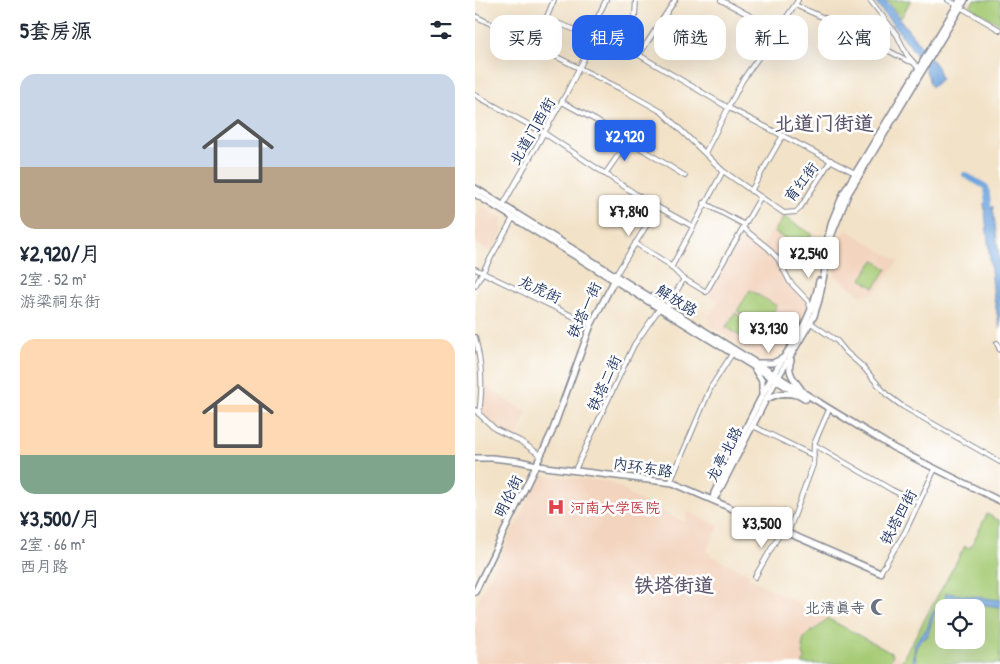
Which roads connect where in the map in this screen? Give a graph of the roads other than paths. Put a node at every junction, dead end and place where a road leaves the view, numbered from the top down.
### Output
1 (554, 0) edge
2 (606, 0) edge
3 (636, 0) edge
4 (675, 0) edge
5 (721, 0) edge
6 (798, 0) edge
7 (870, 0) edge
8 (948, 0) edge
9 (965, 0) edge
10 (959, 4) edge
11 (795, 5) junction
12 (548, 15) edge
13 (599, 15) edge
14 (635, 15) edge
15 (749, 15) edge
16 (788, 15) edge
17 (475, 16) edge
18 (490, 24) edge
19 (1000, 30) edge
20 (644, 47) edge
21 (644, 58) edge
22 (562, 60) edge
23 (583, 60) edge
24 (757, 60) edge
25 (913, 62) junction
26 (579, 68) junction
27 (921, 68) junction
28 (475, 95) edge
29 (562, 102) junction
30 (727, 107) junction
31 (544, 133) junction
32 (783, 135) junction
33 (629, 140) junction
34 (705, 153) junction
35 (831, 160) junction
36 (723, 171) junction
37 (855, 173) junction
38 (605, 174) junction
39 (685, 176) dead end
40 (475, 188) edge
41 (751, 191) junction
42 (475, 194) edge
43 (761, 198) junction
44 (704, 203) junction
45 (503, 205) junction
46 (658, 207) junction
47 (513, 218) junction
48 (692, 226) junction
49 (744, 227) junction
50 (635, 243) junction
51 (671, 268) junction
52 (475, 270) edge
53 (482, 273) junction
54 (614, 279) junction
55 (684, 279) junction
56 (475, 286) edge
57 (666, 308) junction
58 (659, 309) junction
59 (811, 311) junction
60 (811, 323) junction
61 (589, 324) junction
62 (475, 337) edge
63 (997, 343) dead end
64 (1000, 350) edge
65 (791, 353) junction
66 (732, 354) junction
67 (752, 364) junction
68 (775, 378) junction
69 (804, 396) junction
70 (764, 400) junction
71 (475, 410) edge
72 (828, 412) junction
73 (479, 414) junction
74 (753, 426) junction
75 (814, 444) junction
76 (539, 454) junction
77 (815, 456) junction
78 (475, 458) edge
79 (1000, 462) edge
80 (536, 464) junction
81 (575, 470) junction
82 (934, 471) junction
83 (670, 483) junction
84 (713, 500) junction
85 (1000, 502) edge
86 (919, 503) junction
87 (782, 530) junction
88 (788, 533) junction
89 (880, 573) joint
90 (755, 577) dead end
91 (475, 585) edge
92 (475, 592) edge

1 - 12 street
2 - 13 street
3 - 14 street
4 - 20 street
5 - 15 street
6 - 11 street
7 - 25 street
8 - 10 street
9 - 10 main road, 龙亭北路
10 - 19 street
10 - 27 main road, 龙亭北路
11 - 16 street
11 - 25 street
17 - 18 street, 育红街
21 - 30 street
22 - 26 street, 育红街
23 - 26 street, 北道门西街
24 - 30 street
25 - 27 street
26 - 29 street, 北道门西街
26 - 34 street, 育红街
27 - 37 main road, 龙亭北路
27 - 60 main road, 龙亭北路
28 - 31 street
29 - 31 street, 北道门西街
29 - 33 street
30 - 32 street
30 - 34 street
31 - 38 street
31 - 45 street, 北道门西街
32 - 35 street
32 - 41 street
33 - 38 street
33 - 39 street
34 - 36 street, 育红街
35 - 37 street
35 - 43 street, 育红街
36 - 41 street, 育红街
36 - 44 street
37 - 59 main road, 龙亭北路
38 - 46 street
40 - 45 main road, 解放路
41 - 43 street, 育红街
42 - 47 main road, 解放路
43 - 49 street, 育红街
44 - 48 street
44 - 49 street
45 - 54 main road, 解放路
46 - 48 street
46 - 50 street
47 - 53 street
47 - 54 main road, 解放路
48 - 51 street
49 - 55 street, 育红街
49 - 59 street
50 - 51 street
50 - 54 street
51 - 55 street
52 - 53 street, 龙虎街
53 - 56 street
53 - 61 street, 龙虎街
54 - 57 main road, 解放路
54 - 58 main road, 解放路
54 - 61 main road, 铁塔一街
54 - 80 main road, 铁塔一街
55 - 57 street
57 - 67 main road, 解放路
58 - 66 main road, 解放路
58 - 81 street, 铁塔二街
59 - 65 main road, 龙亭北路
60 - 65 main road, 龙亭北路
60 - 79 street
61 - 76 main road, 铁塔一街
62 - 73 street
63 - 64 street
65 - 67 main road
65 - 68 main road, 龙亭北路
65 - 69 main road
66 - 67 main road, 解放路
66 - 83 street
67 - 68 main road, 解放路
67 - 70 main road
68 - 69 main road, 解放路
68 - 70 main road, 龙亭北路
69 - 70 main road
69 - 72 main road, 解放路
69 - 85 main road, 解放路
70 - 74 main road, 龙亭北路
70 - 84 main road, 龙亭北路
71 - 73 street
72 - 75 street
72 - 82 main road, 解放路
73 - 76 street
74 - 77 street
74 - 84 main road, 龙亭北路
75 - 77 street
75 - 86 street
76 - 80 main road, 铁塔一街
77 - 88 street
78 - 80 main road, 内环东路
80 - 81 main road, 内环东路
80 - 91 main road, 明伦街
80 - 92 main road, 明伦街
81 - 83 main road, 内环东路
82 - 85 main road, 解放路
82 - 86 street, 铁塔四街
83 - 84 main road, 内环东路
84 - 87 main road, 内环东路
86 - 89 street, 铁塔四街
87 - 88 main road, 内环东路
87 - 90 street
88 - 89 main road, 内环东路

